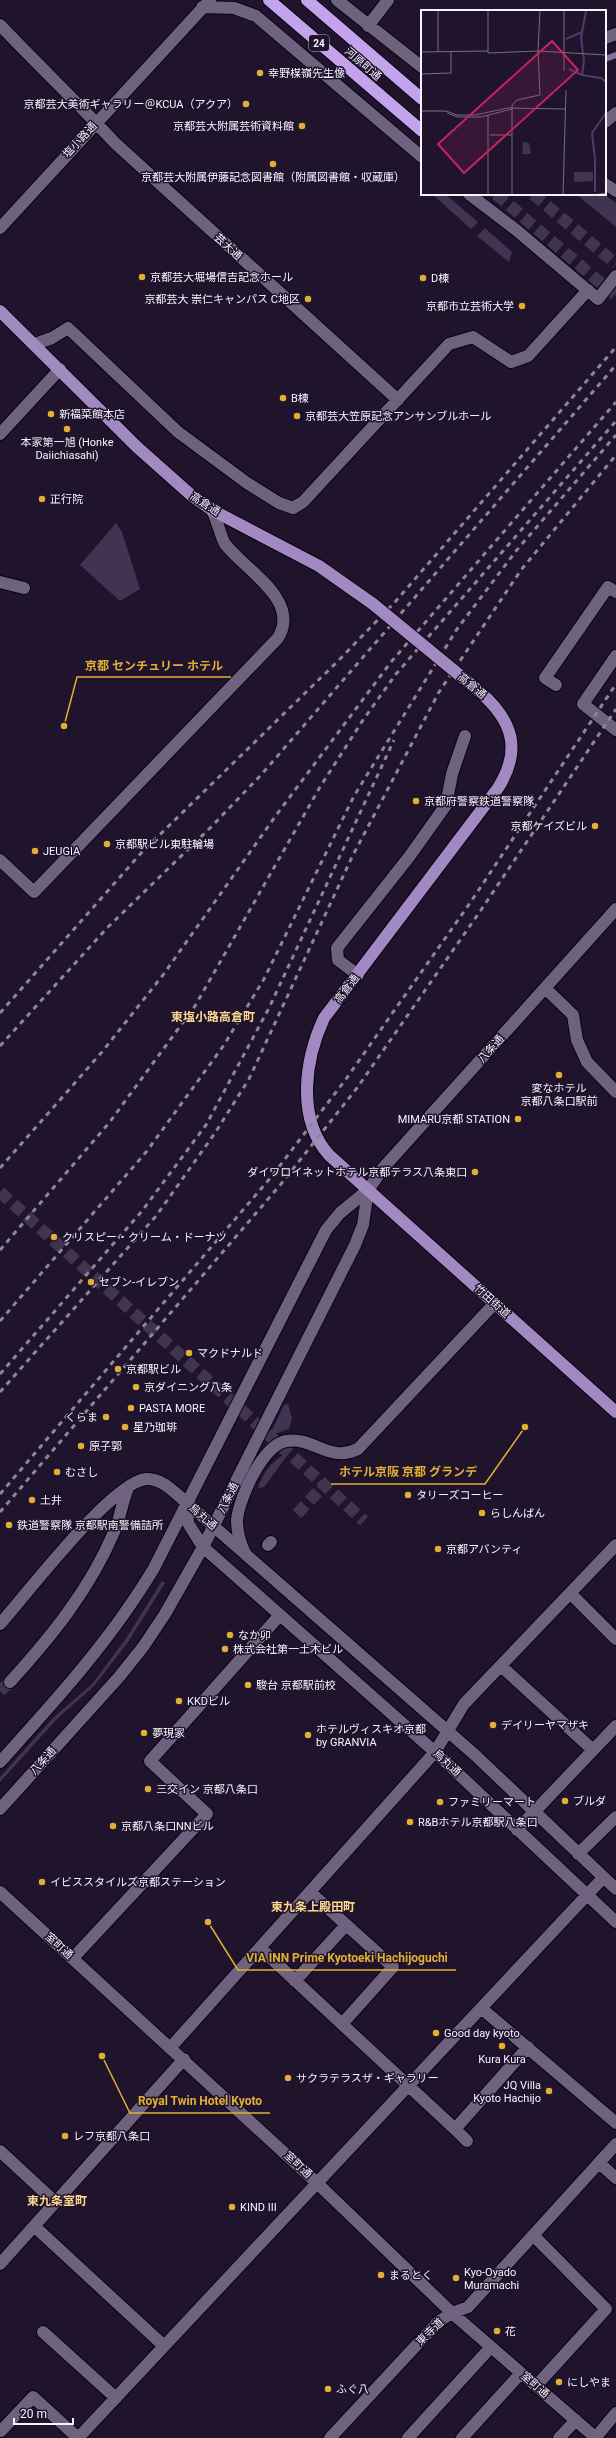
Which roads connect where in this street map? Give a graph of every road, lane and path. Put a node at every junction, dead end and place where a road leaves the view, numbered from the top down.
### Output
1 (269, 0) edge
2 (307, 0) edge
3 (337, 0) edge
4 (388, 0) edge
5 (206, 4) edge
6 (0, 25) edge
7 (368, 26) junction
8 (616, 34) edge
9 (606, 38) edge
10 (421, 66) edge
11 (421, 98) edge
12 (616, 114) edge
13 (606, 121) edge
14 (96, 123) junction
15 (421, 130) edge
16 (421, 156) edge
17 (606, 185) edge
18 (616, 192) edge
19 (470, 195) edge
20 (0, 228) edge
21 (616, 276) edge
22 (588, 290) junction
23 (0, 311) edge
24 (35, 344) junction
25 (60, 369) junction
26 (398, 400) junction
27 (0, 434) edge
28 (212, 510) junction
29 (0, 582) edge
30 (24, 588) dead end
31 (616, 592) edge
32 (616, 656) edge
33 (556, 686) dead end
34 (616, 730) edge
35 (465, 736) dead end
36 (0, 860) edge
37 (616, 909) edge
38 (358, 975) junction
39 (545, 988) junction
40 (616, 1092) edge
41 (368, 1190) junction
42 (495, 1303) junction
43 (616, 1412) edge
44 (129, 1486) junction
45 (187, 1503) junction
46 (214, 1526) junction
47 (616, 1545) edge
48 (203, 1547) junction
49 (245, 1554) junction
50 (571, 1594) junction
51 (279, 1616) junction
52 (0, 1624) edge
53 (616, 1639) edge
54 (501, 1666) junction
55 (10, 1682) tunnel mouth
56 (616, 1726) edge
57 (448, 1731) junction
58 (593, 1750) junction
59 (435, 1752) junction
60 (0, 1762) edge
61 (0, 1809) edge
62 (534, 1812) junction
63 (616, 1817) edge
64 (517, 1830) junction
65 (578, 1854) junction
66 (603, 1878) junction
67 (616, 1889) edge
68 (0, 1892) edge
69 (310, 1892) junction
70 (586, 1896) junction
71 (616, 1922) edge
72 (346, 1925) junction
73 (260, 1948) junction
74 (73, 1958) junction
75 (295, 1981) junction
76 (481, 2008) junction
77 (342, 2024) junction
78 (171, 2047) junction
79 (528, 2048) junction
80 (184, 2059) junction
81 (408, 2086) junction
82 (616, 2123) edge
83 (455, 2129) junction
84 (467, 2141) dead end
85 (616, 2144) edge
86 (0, 2151) edge
87 (599, 2163) junction
88 (616, 2178) edge
89 (317, 2183) junction
90 (55, 2202) junction
91 (34, 2226) junction
92 (533, 2236) junction
93 (0, 2264) edge
94 (452, 2313) junction
95 (43, 2332) dead end
96 (164, 2346) junction
97 (491, 2347) junction
98 (521, 2373) junction
99 (536, 2386) junction
100 (116, 2398) junction
101 (616, 2413) edge
102 (576, 2420) junction
103 (4, 2433) edge
104 (78, 2438) edge
105 (330, 2438) edge
106 (408, 2438) edge
107 (462, 2438) edge
108 (560, 2438) edge
109 (596, 2438) edge

1 - 15 highway, 河原町通 / 24
2 - 11 highway, 河原町通 / 24
3 - 7 street
4 - 7 street
5 - 14 street, 塩小路通
5 - 16 street
6 - 14 street, 芸大通
7 - 10 street
8 - 9 street
12 - 13 street
14 - 20 street, 塩小路通
14 - 26 street, 芸大通
17 - 18 street
19 - 22 street
21 - 22 street
22 - 26 street
23 - 24 main road, 高倉通
24 - 25 main road, 高倉通
24 - 26 street
25 - 27 street
25 - 28 main road, 高倉通
28 - 36 street
28 - 38 main road, 高倉通, bridge
29 - 30 street
31 - 33 street
32 - 34 street
35 - 38 street
37 - 39 street, 八条通
38 - 41 main road, 高倉通
39 - 40 street
39 - 41 street, 八条通
41 - 42 main road, 竹田街道
41 - 45 street, 八条通
41 - 46 street, 八条通
42 - 43 main road, 竹田街道
42 - 49 street
44 - 45 street
44 - 52 street
44 - 55 street
45 - 46 street, 烏丸通
45 - 48 street, 烏丸通
45 - 60 street, 八条通
46 - 48 street, 八条通
46 - 49 street, 烏丸通
47 - 50 street
48 - 51 street, 烏丸通
48 - 61 street, 八条通
49 - 57 street, 烏丸通
50 - 53 street
50 - 54 street
51 - 59 street, 烏丸通
51 - 74 street
54 - 57 street
54 - 58 street
56 - 58 street
57 - 59 street
57 - 62 street, 烏丸通
58 - 62 street
59 - 64 street, 烏丸通
59 - 69 street
62 - 64 street
62 - 65 street, 烏丸通
63 - 65 street
64 - 70 street, 烏丸通
65 - 66 street, 烏丸通
66 - 67 street, 烏丸通
66 - 70 street
68 - 74 street, 室町通
69 - 72 street
69 - 73 street
70 - 71 street, 烏丸通
70 - 76 street
72 - 75 street
72 - 77 street
73 - 75 street
73 - 78 street
74 - 78 street, 室町通
75 - 77 street
76 - 79 street
76 - 81 street
77 - 81 street
78 - 80 street, 室町通
79 - 82 street
79 - 83 street
80 - 89 street, 室町通
80 - 90 street
81 - 83 street
81 - 89 street
83 - 84 street
85 - 87 street, 東寺道
86 - 90 street
87 - 88 street
87 - 92 street, 東寺道
89 - 94 street, 室町通
89 - 96 street
90 - 91 street
91 - 93 street
91 - 96 street
92 - 94 street, 東寺道
92 - 99 street
94 - 97 street, 室町通
94 - 105 street, 東寺道
95 - 100 street
96 - 100 street
97 - 98 street, 室町通
97 - 106 street
98 - 99 street, 室町通
98 - 107 street
99 - 102 street, 室町通
100 - 104 street
101 - 109 street
102 - 108 street
102 - 109 street, 室町通
103 - 104 street

